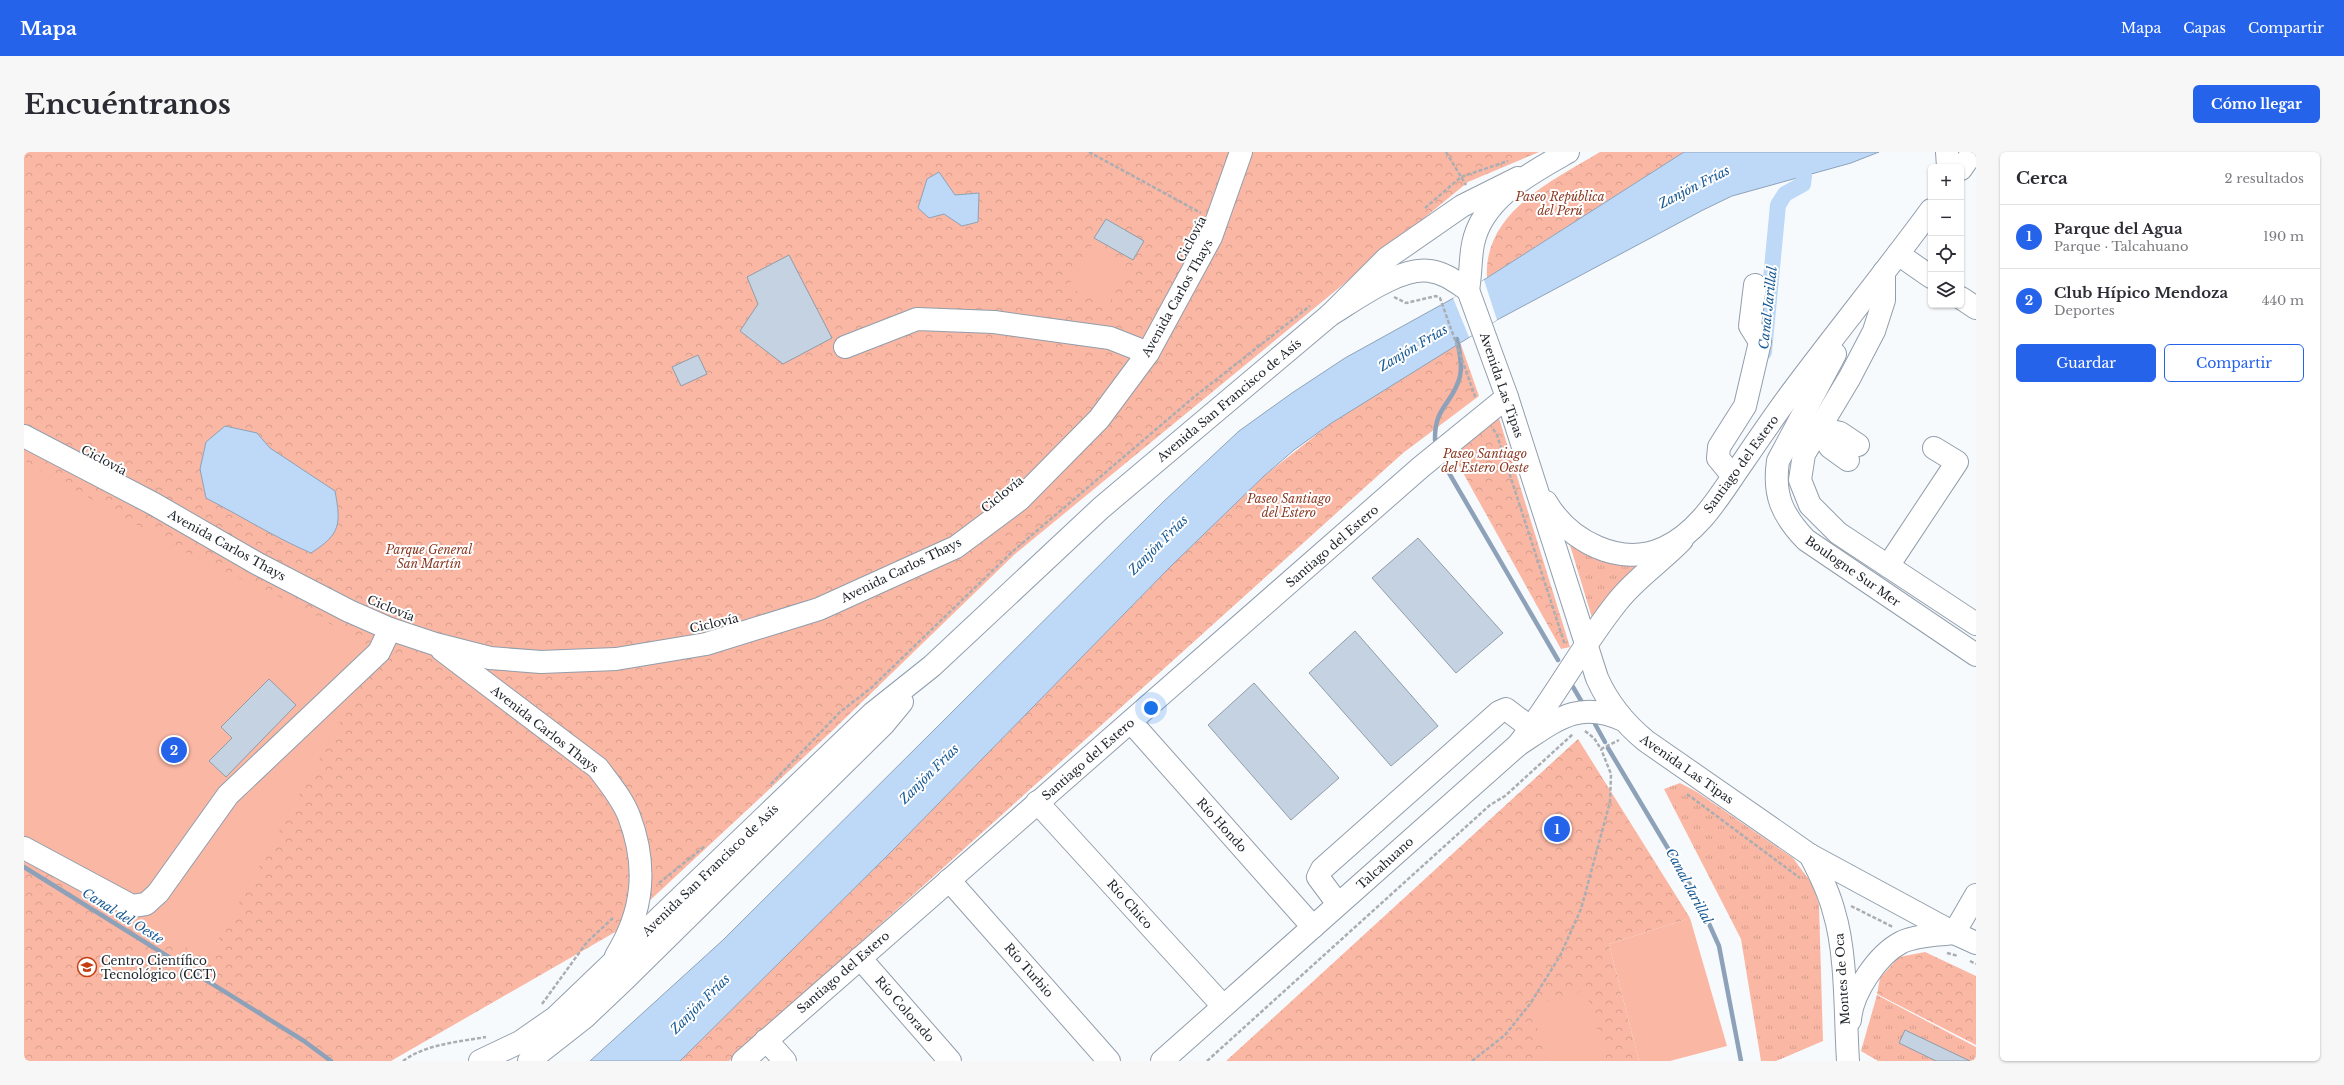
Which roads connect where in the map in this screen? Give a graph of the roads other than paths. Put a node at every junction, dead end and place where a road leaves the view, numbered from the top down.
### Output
1 (1241, 152) edge
2 (1568, 152) edge
3 (1947, 152) edge
4 (1974, 152) edge
5 (1547, 164) junction
6 (1948, 164) edge
7 (1964, 165) edge
8 (1928, 214) edge
9 (1898, 254) junction
10 (1928, 275) edge
11 (1878, 280) junction
12 (1755, 285) dead end
13 (1468, 290) junction
14 (1964, 300) edge
15 (1976, 308) edge
16 (1322, 309) junction
17 (845, 347) dead end
18 (1148, 353) junction
19 (1507, 397) junction
20 (1819, 428) junction
21 (24, 436) edge
22 (1934, 448) dead end
23 (1853, 453) dead end
24 (1735, 472) junction
25 (1533, 480) junction
26 (1690, 532) junction
27 (1888, 566) junction
28 (1976, 623) edge
29 (390, 629) junction
30 (435, 644) junction
31 (1586, 645) junction
32 (1976, 656) edge
33 (932, 666) junction
34 (1131, 722) junction
35 (1620, 728) junction
36 (1525, 736) junction
37 (1037, 802) junction
38 (24, 848) edge
39 (1810, 855) junction
40 (949, 880) junction
41 (1976, 895) edge
42 (1338, 904) junction
43 (1313, 927) junction
44 (1954, 933) junction
45 (1976, 943) edge
46 (860, 958) junction
47 (609, 966) junction
48 (1224, 1006) junction
49 (766, 1040) junction
50 (480, 1061) edge
51 (528, 1061) edge
52 (743, 1061) edge
53 (785, 1061) edge
54 (950, 1061) edge
55 (1109, 1061) edge
56 (1162, 1061) edge
57 (1848, 1061) edge

1 - 18 main road, Avenida Carlos Thays
2 - 5 main road
3 - 6 main road
4 - 7 main road
5 - 13 main road
5 - 16 main road, Avenida San Francisco de Asís
8 - 9 main road, Santiago del Estero
9 - 10 main road
9 - 11 main road, Santiago del Estero
11 - 20 main road
11 - 24 main road, Santiago del Estero
11 - 32 main road, Boulogne Sur Mer
12 - 24 main road
13 - 16 main road
13 - 19 main road, Avenida Las Tipas
14 - 15 main road
16 - 33 main road, Avenida San Francisco de Asís
17 - 18 main road
18 - 30 main road, Avenida Carlos Thays
19 - 25 main road, Avenida Las Tipas
19 - 34 main road, Santiago del Estero
20 - 23 main road
20 - 27 main road, Boulogne Sur Mer
21 - 29 main road, Avenida Carlos Thays
22 - 27 main road
24 - 26 main road, Santiago del Estero
25 - 26 main road, Avenida Las Tipas
25 - 31 main road, Avenida Las Tipas
26 - 31 main road, Santiago del Estero
27 - 28 main road, Boulogne Sur Mer
29 - 30 main road, Avenida Carlos Thays
29 - 38 main road
30 - 47 main road, Avenida Carlos Thays
31 - 35 main road, Avenida Las Tipas
31 - 36 main road, Talcahuano
33 - 47 main road, Avenida San Francisco de Asís
33 - 51 main road, Avenida San Francisco de Asís
34 - 37 main road, Santiago del Estero
34 - 43 main road, Río Hondo
35 - 36 main road
35 - 39 main road, Avenida Las Tipas
36 - 42 main road, Talcahuano
36 - 42 main road
37 - 40 main road, Santiago del Estero
37 - 48 main road, Río Chico
39 - 44 main road, Avenida Las Tipas
39 - 57 main road, Montes de Oca
40 - 46 main road, Santiago del Estero
40 - 55 main road, Río Turbio
41 - 44 main road
42 - 43 main road, Talcahuano
43 - 48 main road, Talcahuano
44 - 45 main road, Avenida Las Tipas
44 - 57 main road, Montes de Oca
46 - 49 main road, Santiago del Estero
46 - 54 main road, Río Colorado
47 - 50 main road, Avenida San Francisco de Asís
48 - 56 main road, Talcahuano
49 - 52 main road, Santiago del Estero
49 - 53 main road

